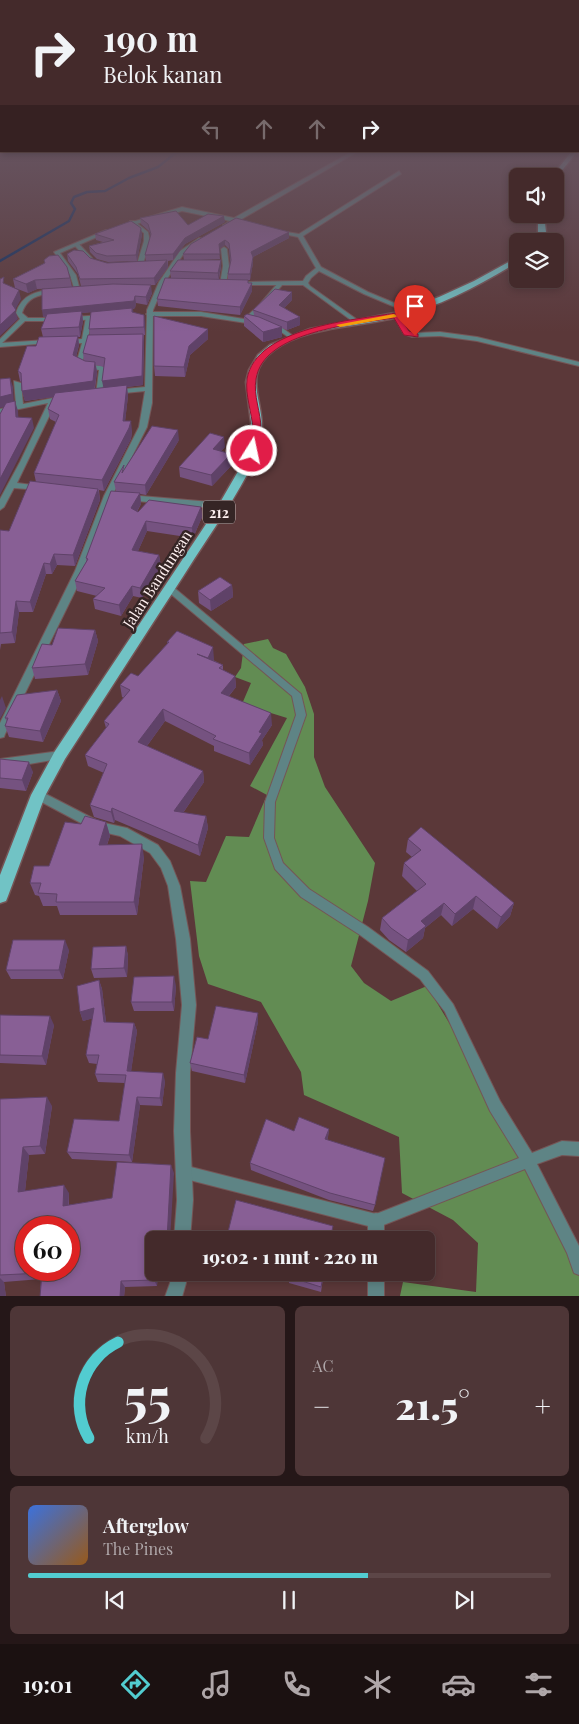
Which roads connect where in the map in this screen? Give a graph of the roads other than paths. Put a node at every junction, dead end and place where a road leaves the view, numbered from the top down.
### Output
1 (180, 210) edge
2 (193, 210) edge
3 (252, 210) edge
4 (339, 210) edge
5 (235, 220) junction
6 (132, 222) junction
7 (244, 223) edge
8 (272, 230) edge
9 (300, 236) junction
10 (77, 245) junction
11 (224, 249) dead end
12 (94, 262) edge
13 (167, 263) edge
14 (180, 263) junction
15 (217, 263) edge
16 (225, 263) junction
17 (140, 264) junction
18 (149, 264) edge
19 (509, 264) edge
20 (132, 265) edge
21 (319, 268) junction
22 (170, 282) edge
23 (305, 283) junction
24 (215, 284) edge
25 (224, 284) junction
26 (280, 284) junction
27 (160, 286) junction
28 (150, 289) edge
29 (409, 311) junction
30 (140, 312) edge
31 (150, 313) junction
32 (396, 315) junction
33 (112, 316) edge
34 (88, 318) junction
35 (24, 319) junction
36 (245, 321) junction
37 (357, 322) junction
38 (293, 338) junction
39 (149, 339) junction
40 (140, 340) edge
41 (85, 341) junction
42 (53, 342) edge
43 (61, 342) edge
44 (0, 344) edge
45 (579, 364) edge
46 (17, 383) dead end
47 (148, 389) junction
48 (99, 394) junction
49 (90, 395) edge
50 (62, 399) edge
51 (53, 400) junction
52 (20, 407) junction
53 (0, 411) edge
54 (11, 485) junction
55 (50, 490) edge
56 (98, 495) edge
57 (108, 496) junction
58 (223, 506) junction
59 (0, 508) edge
60 (169, 588) junction
61 (0, 734) edge
62 (60, 755) junction
63 (0, 764) edge
64 (38, 795) junction
65 (0, 896) edge
66 (579, 1149) edge
67 (528, 1160) junction
68 (184, 1172) junction
69 (376, 1222) junction
70 (183, 1231) edge
71 (376, 1231) edge
72 (579, 1268) edge
73 (178, 1281) edge
74 (376, 1281) edge
75 (173, 1296) edge
76 (376, 1296) edge

1 - 6 street
2 - 5 street
3 - 5 street
4 - 9 street
5 - 7 street
5 - 14 street
6 - 10 street
6 - 17 lane
8 - 9 street
9 - 21 street
10 - 12 lane
10 - 35 street
11 - 16 street
13 - 14 lane
14 - 27 street
15 - 16 lane
16 - 25 street
17 - 18 lane
17 - 20 lane
19 - 29 main road, Jalan Bandungan / 212
21 - 23 street
21 - 29 street
22 - 27 street
23 - 26 street
23 - 37 street
24 - 25 street
25 - 26 street
26 - 36 lane
27 - 28 street
27 - 31 street
29 - 32 main road, Jalan Bandungan / 212
30 - 31 street
31 - 36 lane
31 - 39 street
32 - 37 main road, Jalan Bandungan / 212
32 - 45 street
33 - 34 street
34 - 35 street
34 - 41 lane
35 - 44 street
36 - 38 lane
37 - 38 main road, Jalan Bandungan / 212
38 - 58 main road, Jalan Bandungan / 212
39 - 40 lane
39 - 47 street
41 - 43 lane
41 - 48 lane
42 - 44 lane
46 - 52 street
47 - 48 street
47 - 57 street
48 - 49 street
50 - 51 street
51 - 52 street
51 - 54 street
52 - 53 street
54 - 55 street
54 - 59 street
56 - 57 street
57 - 58 street
57 - 61 street
58 - 60 main road, Jalan Bandungan / 212
60 - 62 main road, Jalan Bandungan / 212
60 - 67 lane
62 - 63 street
62 - 64 main road, Jalan Bandungan / 212
64 - 65 main road, Jalan Bandungan / 212
64 - 68 street
66 - 67 lane
67 - 69 lane
67 - 72 lane
68 - 69 lane
68 - 70 street
69 - 71 street
73 - 75 street
74 - 76 street

